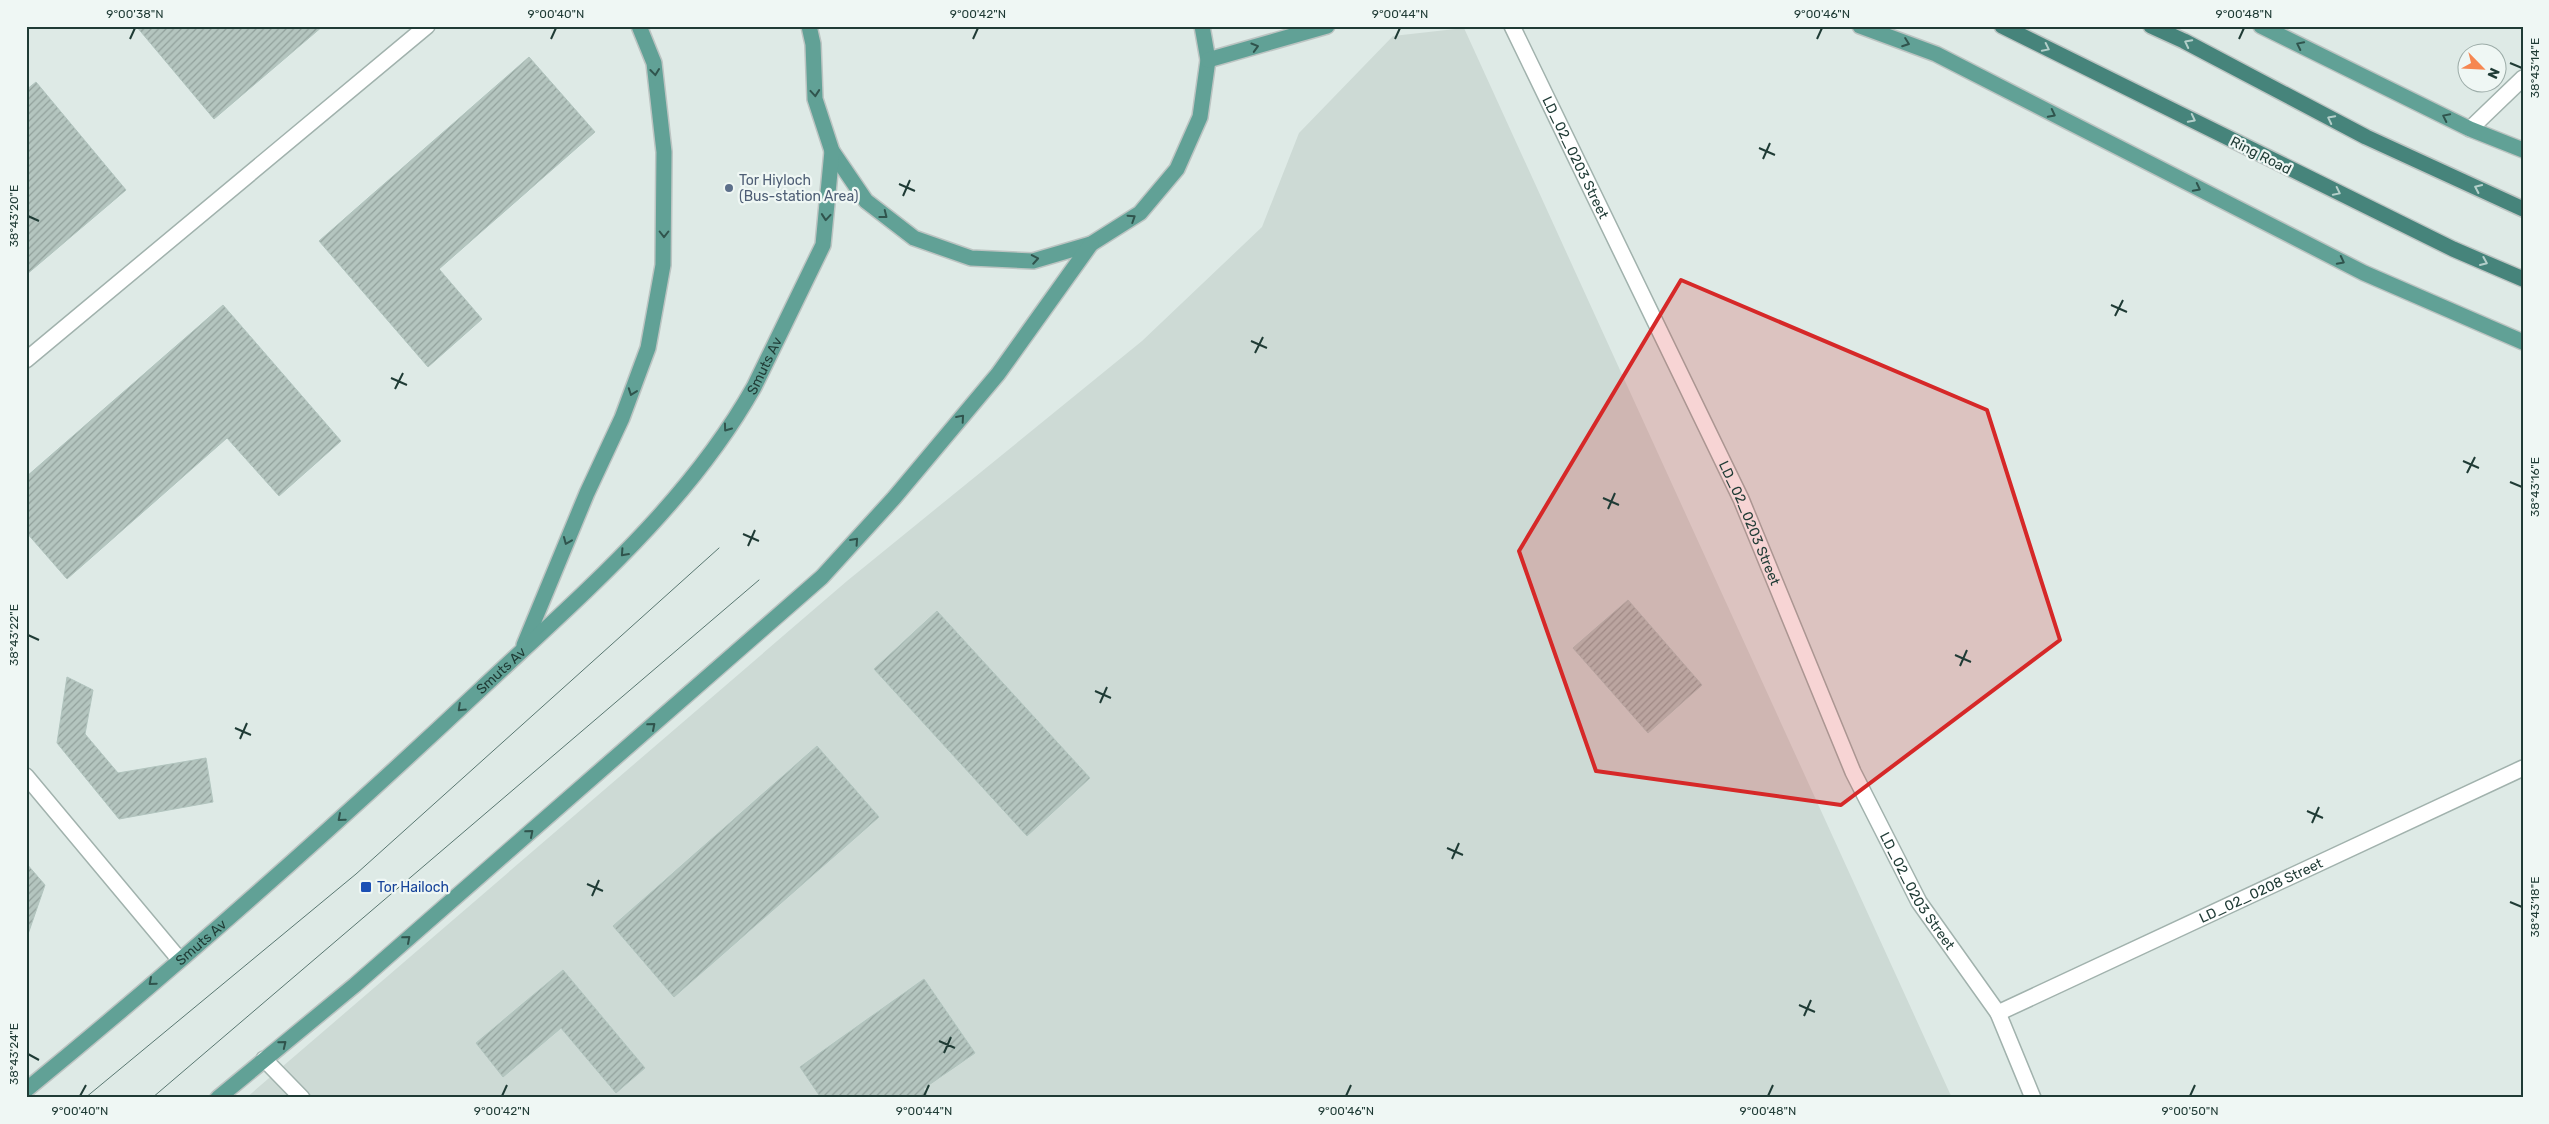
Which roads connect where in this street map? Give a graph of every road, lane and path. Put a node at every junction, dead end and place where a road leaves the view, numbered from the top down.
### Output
1 (427, 26) edge
2 (639, 26) edge
3 (809, 26) edge
4 (818, 26) edge
5 (1202, 26) edge
6 (1327, 26) edge
7 (1512, 26) edge
8 (1860, 26) edge
9 (2002, 26) edge
10 (2151, 26) edge
11 (2261, 26) edge
12 (813, 44) junction
13 (1208, 60) junction
14 (2523, 78) edge
15 (2470, 129) junction
16 (2523, 150) edge
17 (832, 151) junction
18 (2523, 209) edge
19 (1091, 244) junction
20 (2523, 278) edge
21 (2523, 342) edge
22 (26, 360) edge
23 (522, 651) junction
24 (2523, 768) edge
25 (26, 776) edge
26 (179, 959) junction
27 (1998, 1013) junction
28 (264, 1059) junction
29 (26, 1090) edge
30 (218, 1098) edge
31 (302, 1098) edge
32 (2033, 1098) edge

1 - 22 street
2 -> 23 main road
3 - 12 main road
4 - 12 main road
5 - 13 main road
13 -> 6 main road
7 - 27 street, LD_02_0203 Street
8 -> 21 main road
9 -> 20 highway, Ring Road
18 -> 10 highway
15 -> 11 main road
12 -> 17 main road
19 -> 13 main road
14 - 15 street
15 - 16 main road
17 -> 19 main road
17 -> 23 main road, Smuts Av
28 -> 19 main road
23 -> 26 main road, Smuts Av
24 - 27 street, LD_02_0208 Street
25 - 26 street
26 -> 29 main road, Smuts Av
27 - 32 street, LD_02_0203 Street
28 - 30 main road
28 - 31 street

